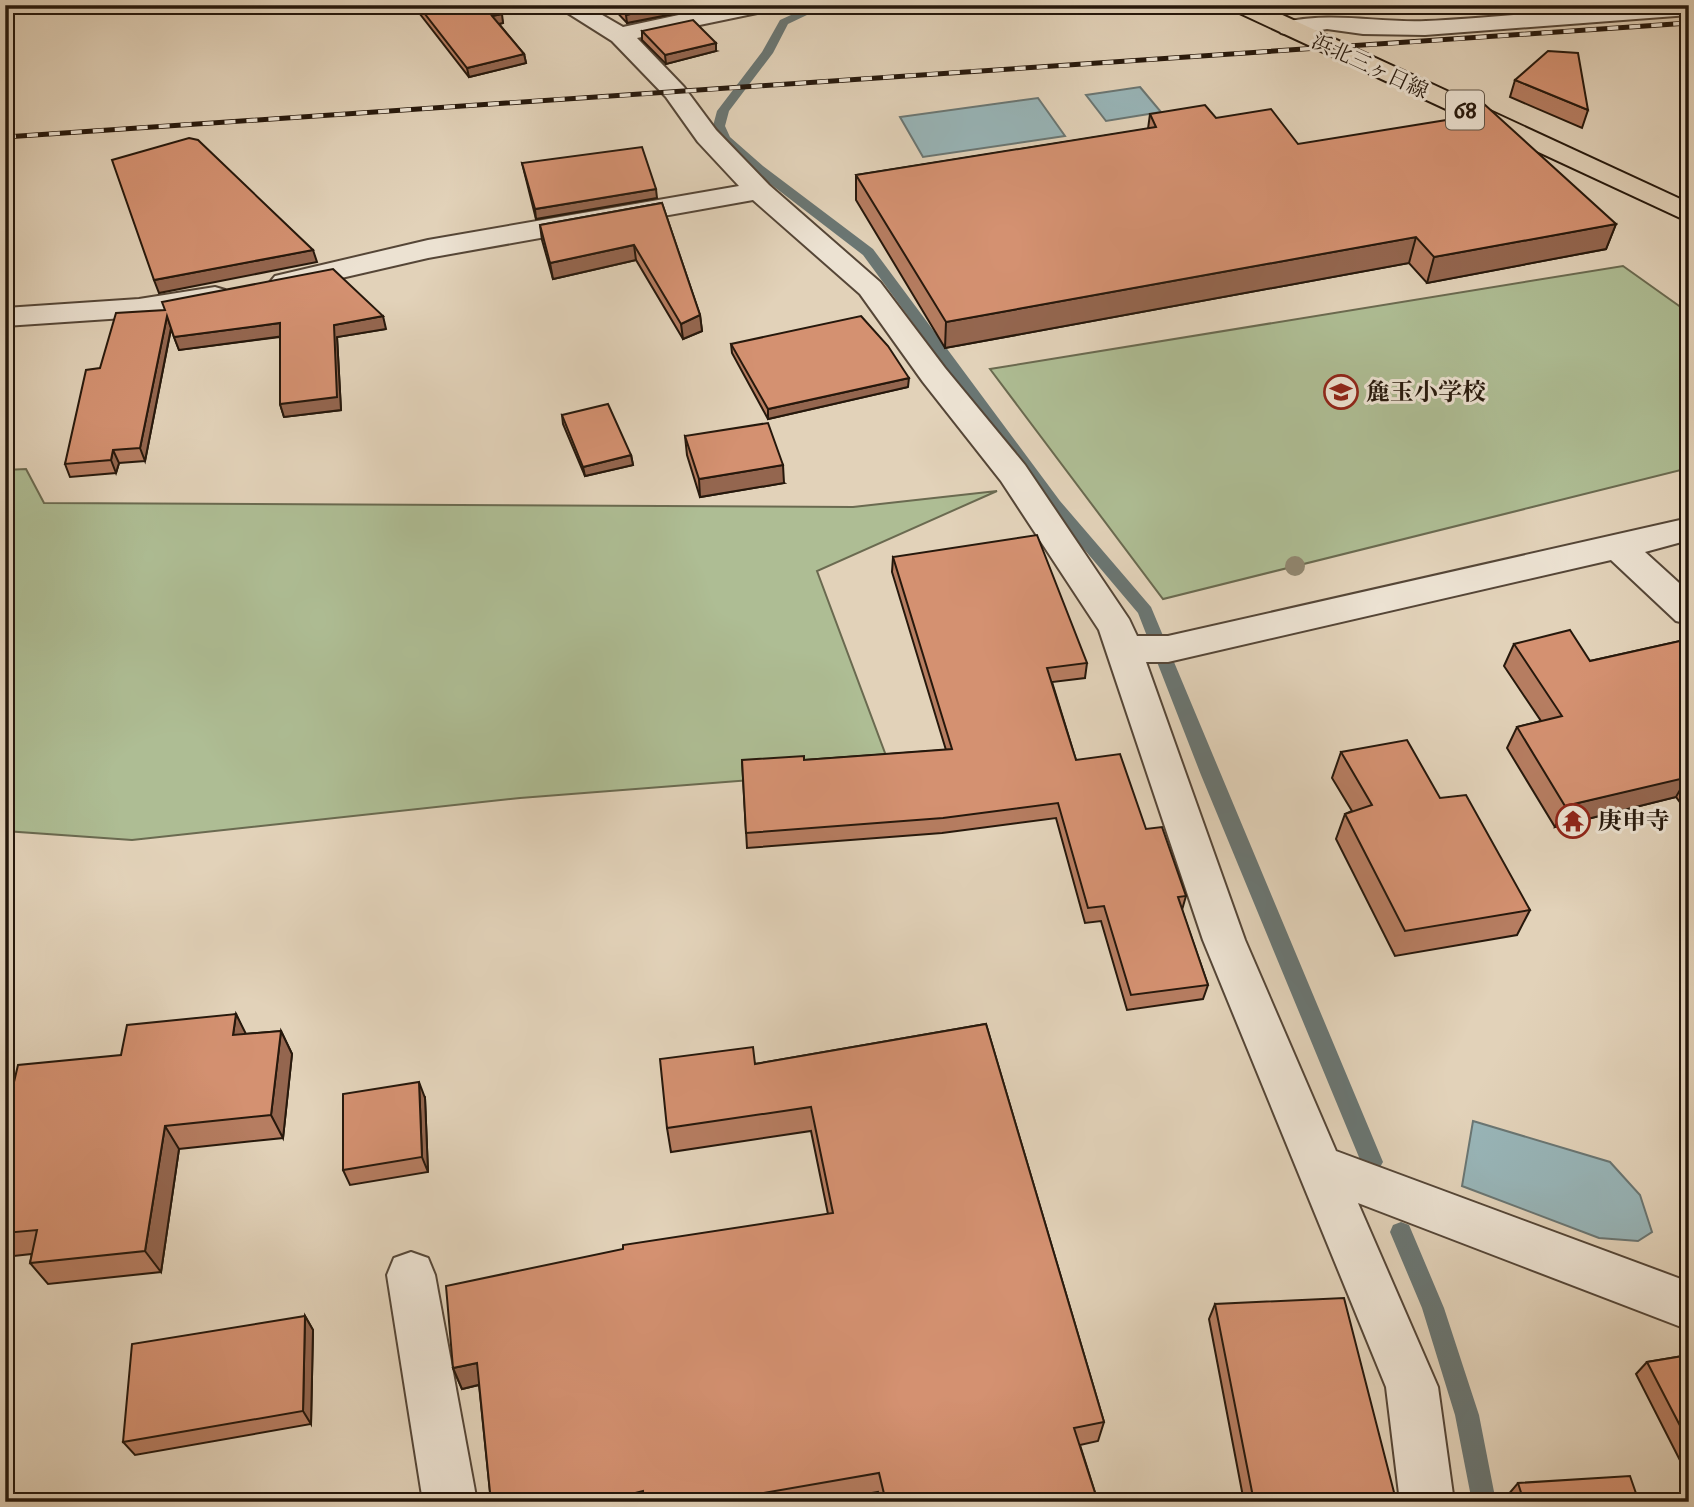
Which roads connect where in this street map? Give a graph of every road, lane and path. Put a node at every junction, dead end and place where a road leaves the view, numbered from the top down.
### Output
1 (567, 5) edge
2 (762, 5) edge
3 (1241, 5) edge
4 (1689, 8) edge
5 (1290, 29) junction
6 (621, 36) junction
7 (759, 191) junction
8 (1689, 214) edge
9 (5, 317) edge
10 (1689, 529) edge
11 (1618, 547) junction
12 (1689, 612) edge
13 (1143, 649) junction
14 (1316, 1165) junction
15 (411, 1275) dead end
16 (1689, 1306) edge
17 (450, 1502) edge
18 (1427, 1502) edge

1 - 6 street
2 - 6 street
3 - 5 main road, 浜北三ヶ日線 / 68
4 - 5 street
5 - 8 main road, 浜北三ヶ日線 / 68
6 - 7 street
7 - 9 street
7 - 13 street
10 - 11 street
11 - 12 street
11 - 13 street
13 - 14 street
14 - 16 street
14 - 18 street
15 - 17 street

